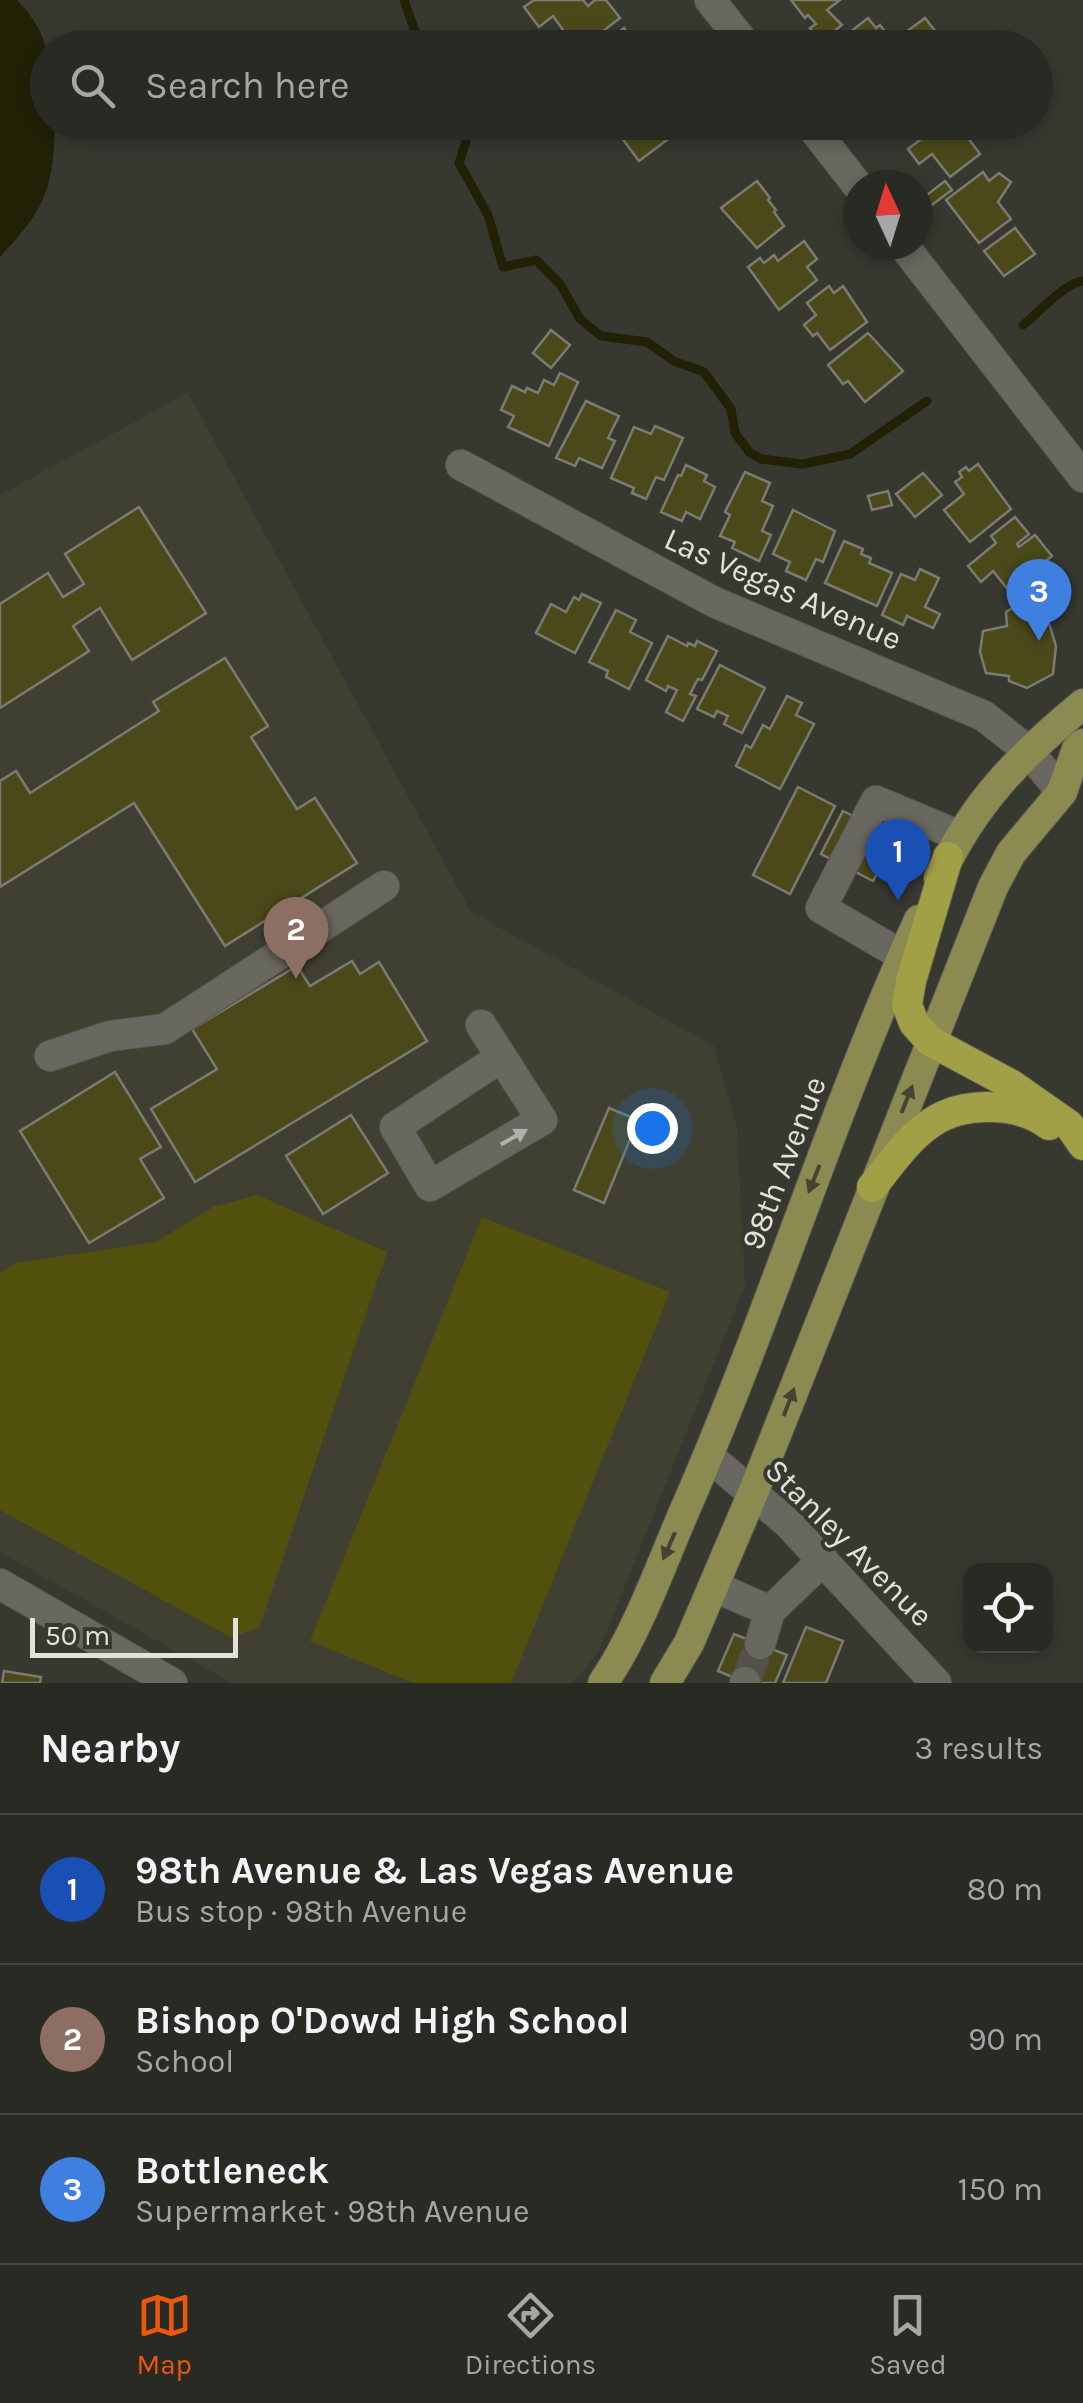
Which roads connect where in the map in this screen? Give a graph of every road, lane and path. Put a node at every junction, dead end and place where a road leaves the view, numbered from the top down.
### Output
1 (710, 0) edge
2 (734, 30) edge
3 (822, 140) edge
4 (846, 170) edge
5 (916, 260) edge
6 (461, 465) dead end
7 (1083, 477) edge
8 (1083, 704) edge
9 (1083, 744) edge
10 (1028, 750) junction
11 (1073, 782) edge
12 (954, 847) junction
13 (384, 886) dead end
14 (903, 956) junction
15 (481, 1026) dead end
16 (930, 1041) junction
17 (50, 1056) dead end
18 (500, 1058) junction
19 (1083, 1147) edge
20 (872, 1186) junction
21 (708, 1456) junction
22 (753, 1492) junction
23 (823, 1560) junction
24 (0, 1584) edge
25 (714, 1586) junction
26 (770, 1611) junction
27 (760, 1644) tunnel mouth
28 (172, 1683) edge
29 (602, 1683) edge
30 (665, 1683) edge
31 (936, 1683) edge

1 - 2 street
3 - 4 street
5 - 7 street
6 - 10 street, Las Vegas Avenue
8 - 10 main road, 98th Avenue
9 - 11 main road
10 - 11 street, Las Vegas Avenue
10 - 12 main road, 98th Avenue
11 - 16 main road
12 - 14 main road, 98th Avenue
12 - 14 street
12 - 16 highway
13 - 17 street
14 -> 21 main road, 98th Avenue
15 - 18 street
16 - 19 highway
20 -> 16 main road
18 -> 18 street
19 - 20 highway
22 -> 20 main road
21 - 22 street, Stanley Avenue
21 -> 29 main road, 98th Avenue
22 - 23 street, Stanley Avenue
22 - 25 main road
23 - 26 street
23 - 31 street, Stanley Avenue
24 - 28 street
25 - 26 street
25 - 30 main road
26 - 27 street

